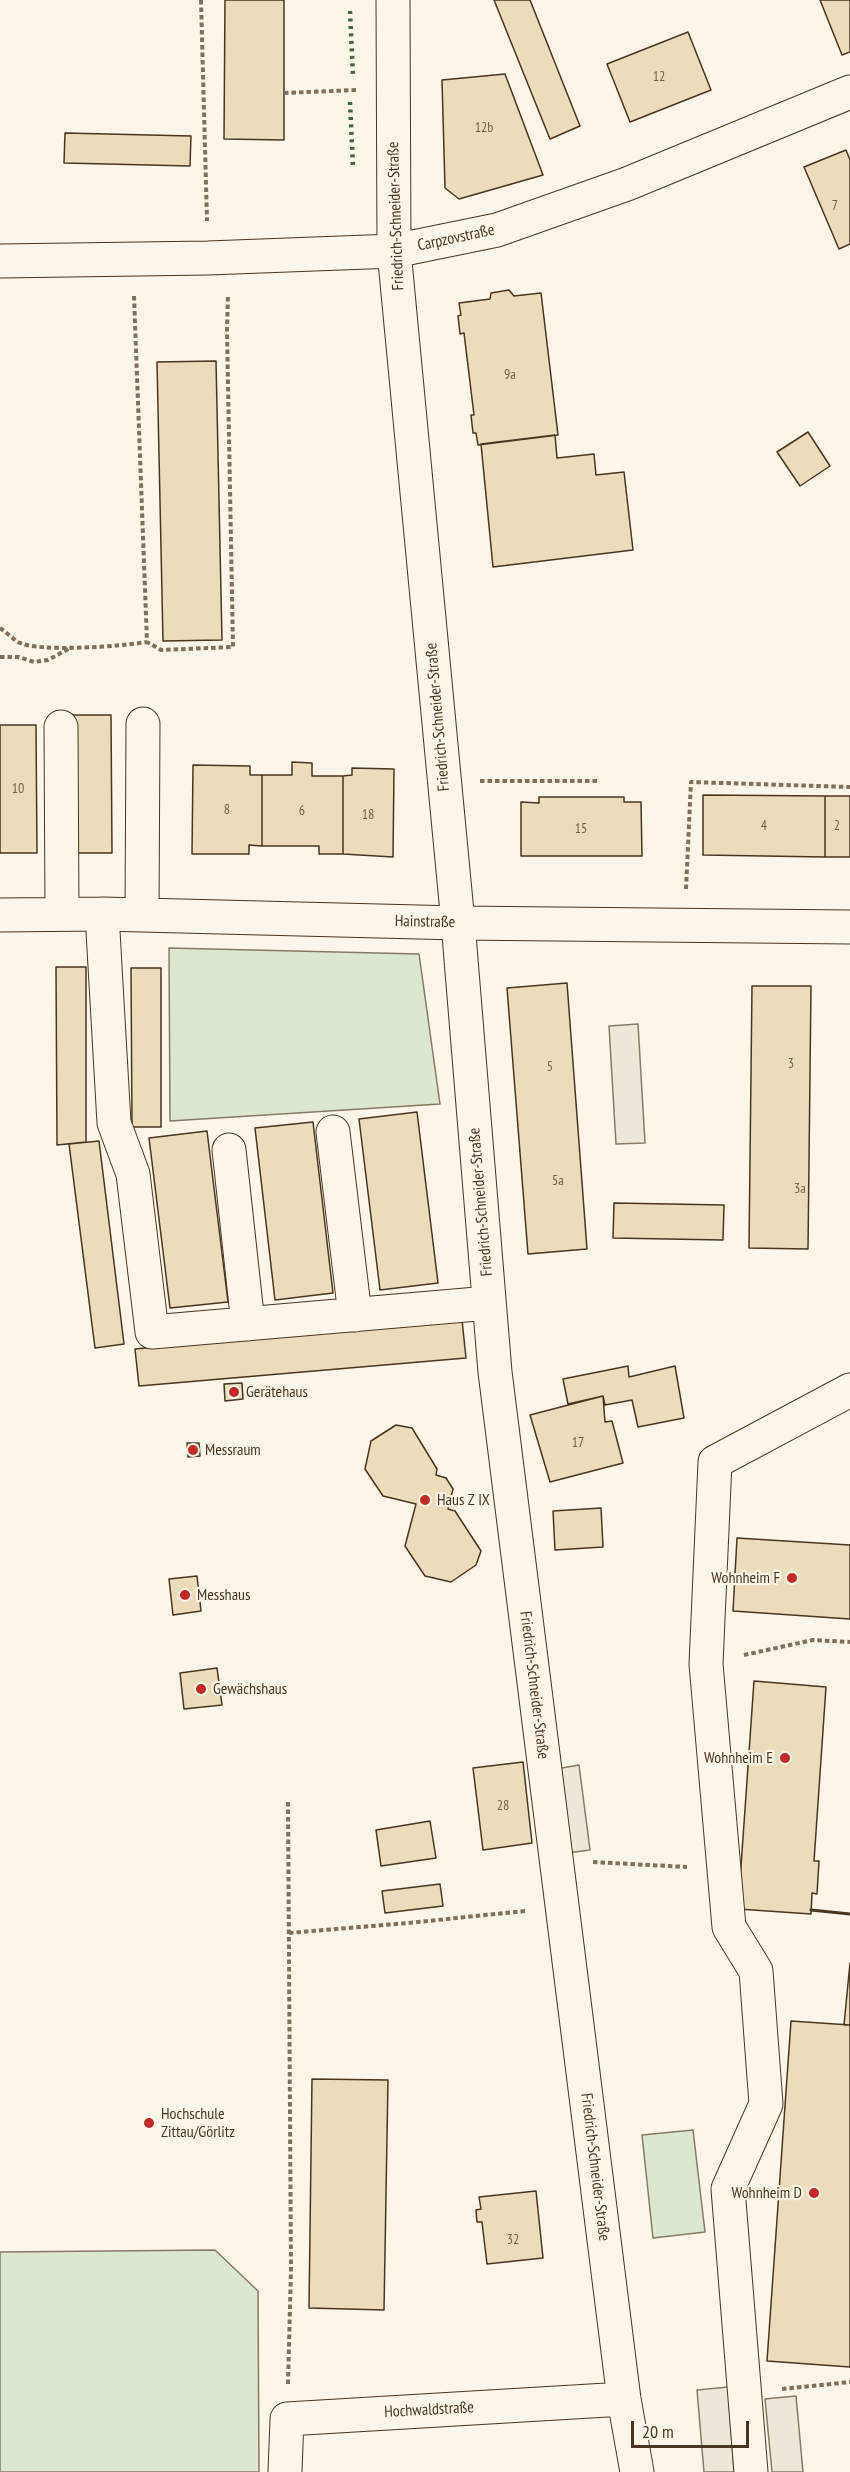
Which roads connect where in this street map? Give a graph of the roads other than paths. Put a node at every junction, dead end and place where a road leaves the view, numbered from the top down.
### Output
1 (393, 0) edge
2 (850, 92) edge
3 (394, 251) junction
4 (0, 261) edge
5 (143, 724) dead end
6 (61, 727) dead end
7 (62, 914) junction
8 (102, 914) junction
9 (0, 915) edge
10 (142, 915) junction
11 (458, 923) junction
12 (850, 927) edge
13 (333, 1132) dead end
14 (229, 1150) dead end
15 (489, 1303) junction
16 (355, 1315) junction
17 (248, 1324) junction
18 (850, 1390) edge
19 (624, 2398) junction
20 (285, 2472) edge
21 (636, 2472) edge
22 (751, 2472) edge

1 - 3 street, Friedrich-Schneider-Straße
2 - 3 street, Carpzovstraße
3 - 4 street, Carpzovstraße
3 - 11 street, Friedrich-Schneider-Straße
5 - 10 street
6 - 7 street
7 - 8 street, Hainstraße
7 - 9 street, Hainstraße
8 - 10 street, Hainstraße
8 - 17 street
10 - 11 street, Hainstraße
11 - 12 street, Hainstraße
11 - 15 street, Friedrich-Schneider-Straße
13 - 16 street
14 - 17 street
15 - 16 street
15 - 19 street, Friedrich-Schneider-Straße
16 - 17 street
18 - 22 street
19 - 20 street, Hochwaldstraße
19 - 21 street, Friedrich-Schneider-Straße

